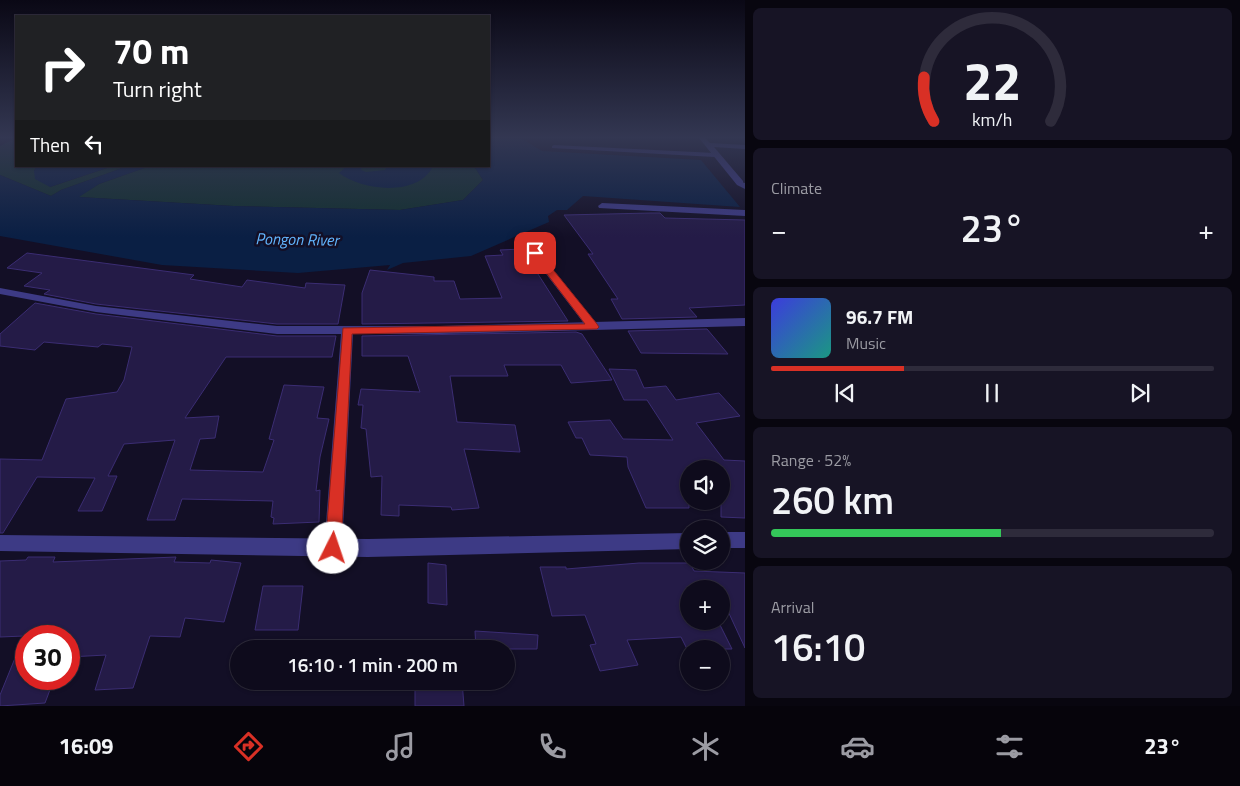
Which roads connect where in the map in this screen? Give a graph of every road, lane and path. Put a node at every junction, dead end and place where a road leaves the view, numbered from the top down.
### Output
1 (730, 171) edge
2 (743, 184) edge
3 (602, 206) dead end
4 (745, 213) edge
5 (535, 253) dead end
6 (0, 291) edge
7 (745, 322) edge
8 (593, 327) junction
9 (347, 331) junction
10 (730, 540) edge
11 (745, 540) edge
12 (680, 541) edge
13 (0, 543) edge
14 (333, 548) junction

1 - 2 street
3 - 4 street
5 - 8 street
6 - 9 street
7 - 8 street
8 - 9 street
9 - 14 street
10 - 11 street
12 - 14 street
13 - 14 street

